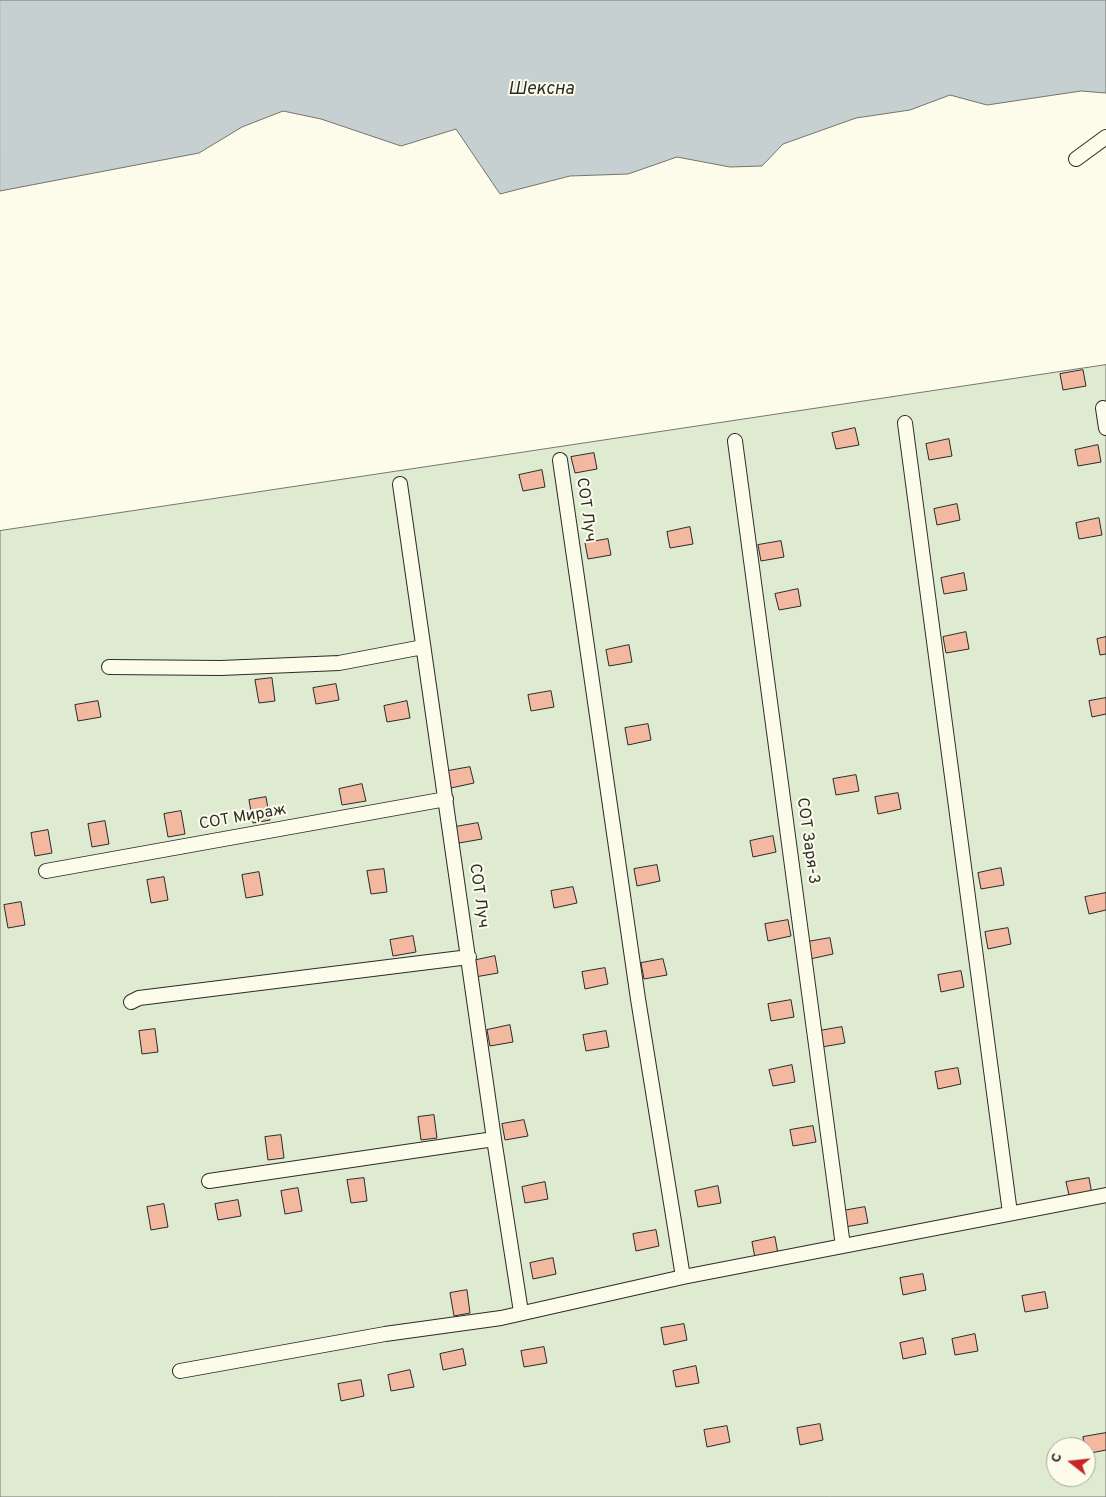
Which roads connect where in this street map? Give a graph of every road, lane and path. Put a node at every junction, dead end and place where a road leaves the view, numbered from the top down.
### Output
1 (1106, 137) edge
2 (1076, 159) dead end
3 (1103, 408) dead end
4 (906, 423) dead end
5 (1106, 428) edge
6 (736, 441) dead end
7 (560, 460) dead end
8 (400, 484) dead end
9 (422, 647) junction
10 (108, 668) dead end
11 (446, 799) junction
12 (46, 871) dead end
13 (469, 957) junction
14 (131, 1002) dead end
15 (494, 1139) junction
16 (209, 1181) dead end
17 (1106, 1195) edge
18 (1010, 1214) junction
19 (843, 1246) junction
20 (683, 1277) junction
21 (521, 1312) junction
22 (180, 1371) dead end

1 - 2 street
3 - 5 street
4 - 18 street
6 - 19 street, СОТ Заря-3
7 - 20 street, СОТ Луч
8 - 9 street, СОТ Луч
9 - 10 street
9 - 11 street, СОТ Луч
11 - 12 street, СОТ Мираж
11 - 13 street, СОТ Луч
13 - 14 street
13 - 15 street, СОТ Луч
15 - 16 street
15 - 21 street, СОТ Луч
17 - 18 street
18 - 19 street
19 - 20 street
20 - 21 street
21 - 22 street

